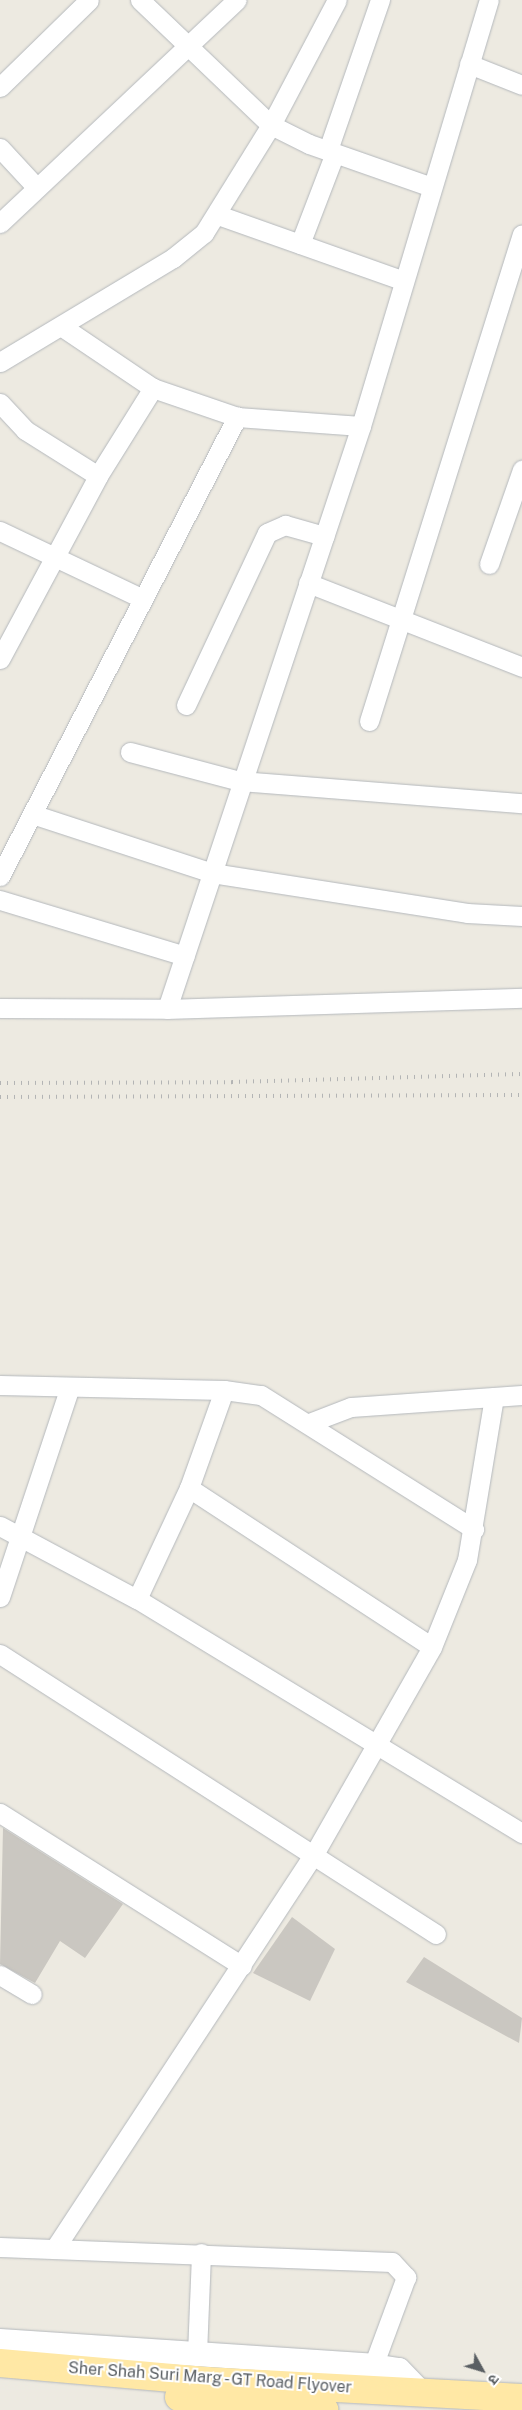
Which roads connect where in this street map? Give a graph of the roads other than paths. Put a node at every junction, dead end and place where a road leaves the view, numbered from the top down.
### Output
1 (89, 0) edge
2 (140, 0) edge
3 (237, 0) edge
4 (338, 0) edge
5 (380, 0) edge
6 (489, 0) edge
7 (186, 45) junction
8 (470, 64) junction
9 (522, 85) edge
10 (0, 87) edge
11 (271, 125) junction
12 (0, 148) edge
13 (332, 152) junction
14 (432, 187) junction
15 (37, 188) junction
16 (218, 215) junction
17 (0, 223) edge
18 (522, 234) edge
19 (300, 244) junction
20 (402, 280) junction
21 (61, 326) junction
22 (0, 362) edge
23 (154, 388) junction
24 (0, 403) edge
25 (237, 417) junction
26 (361, 426) junction
27 (522, 470) edge
28 (98, 476) junction
29 (0, 531) edge
30 (324, 536) junction
31 (55, 560) junction
32 (489, 564) dead end
33 (308, 583) junction
34 (143, 599) junction
35 (403, 620) junction
36 (2, 652) edge
37 (522, 667) edge
38 (186, 705) dead end
39 (369, 721) dead end
40 (130, 752) dead end
41 (240, 781) junction
42 (522, 803) edge
43 (32, 814) junction
44 (212, 873) junction
45 (0, 876) edge
46 (0, 900) edge
47 (522, 916) edge
48 (185, 956) junction
49 (522, 998) edge
50 (0, 1008) edge
51 (167, 1009) junction
52 (0, 1385) edge
53 (70, 1387) junction
54 (224, 1390) junction
55 (522, 1395) edge
56 (494, 1397) junction
57 (309, 1423) junction
58 (189, 1488) junction
59 (0, 1526) edge
60 (474, 1529) junction
61 (18, 1536) junction
62 (0, 1597) edge
63 (137, 1598) junction
64 (432, 1647) junction
65 (0, 1654) edge
66 (376, 1744) junction
67 (0, 1813) edge
68 (522, 1833) edge
69 (314, 1854) junction
70 (436, 1934) dead end
71 (242, 1966) junction
72 (0, 1975) edge
73 (32, 1994) dead end
74 (0, 2247) edge
75 (55, 2248) junction
76 (201, 2254) junction
77 (0, 2341) edge
78 (197, 2354) junction
79 (0, 2363) edge
80 (373, 2366) junction
81 (0, 2381) edge
82 (421, 2393) junction
83 (522, 2398) edge
84 (324, 2410) edge

1 - 10 street
2 - 7 street
3 - 7 street
4 - 11 street
5 - 13 street
6 - 8 street
7 - 11 street
7 - 15 street
8 - 9 street
8 - 14 street
11 - 13 street
11 - 16 street
12 - 15 street
13 - 14 street
13 - 19 street
14 - 20 street
15 - 17 street
16 - 19 street
16 - 21 street
18 - 35 street
19 - 20 street
20 - 26 street
21 - 22 street
21 - 23 street
23 - 25 street
23 - 28 street
24 - 28 street
25 - 26 street
25 - 34 street
26 - 30 street
27 - 32 street
28 - 31 street
29 - 31 street
30 - 33 street
30 - 38 street
31 - 34 street
31 - 36 street
33 - 35 street
33 - 41 street
34 - 43 street
35 - 37 street
35 - 39 street
40 - 41 street
41 - 42 street
41 - 44 street
43 - 44 street
43 - 45 street
44 - 47 street
44 - 48 street
46 - 48 street
48 - 51 street
49 - 51 street
50 - 51 street
52 - 53 street
53 - 54 street
53 - 61 street
54 - 57 street
54 - 58 street
55 - 56 street
56 - 57 street
56 - 60 street
57 - 60 street
58 - 63 street
58 - 64 street
59 - 61 street
60 - 64 street
61 - 62 street
61 - 63 street
63 - 66 street
64 - 66 street
65 - 69 street
66 - 68 street
66 - 69 street
67 - 71 street
69 - 70 street
69 - 71 street
71 - 75 street
72 - 73 street
74 - 75 street
75 - 76 street
76 - 78 street
76 - 80 street
77 - 78 street
78 - 80 street
79 - 82 main road, Sher Shah Suri Marg - GT Road Flyover
80 - 82 street
81 - 84 main road, Sher Shah Suri Marg - GT Road Flyover
82 - 83 main road, Sher Shah Suri Marg - GT Road Flyover

